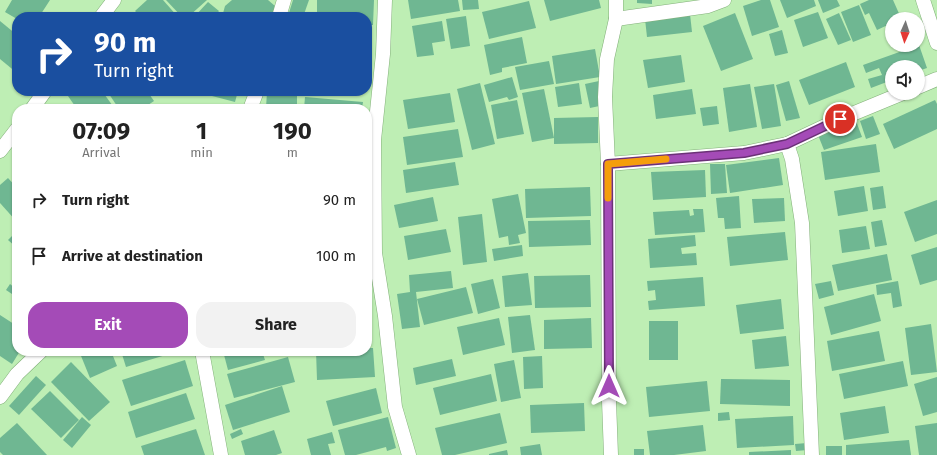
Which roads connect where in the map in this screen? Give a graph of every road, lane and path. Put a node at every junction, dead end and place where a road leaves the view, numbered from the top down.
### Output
1 (114, 0) edge
2 (284, 0) edge
3 (385, 0) edge
4 (616, 0) edge
5 (724, 0) edge
6 (923, 0) edge
7 (105, 12) edge
8 (280, 12) edge
9 (616, 19) junction
10 (937, 43) edge
11 (937, 79) edge
12 (925, 84) edge
13 (42, 96) edge
14 (886, 100) edge
15 (36, 104) edge
16 (12, 135) edge
17 (787, 144) junction
18 (0, 151) edge
19 (608, 164) junction
20 (36, 356) edge
21 (203, 356) edge
22 (0, 397) edge
23 (221, 455) edge
24 (409, 455) edge
25 (611, 455) edge
26 (812, 455) edge

1 - 7 street
2 - 8 street
3 - 24 street
4 - 9 street
5 - 9 street
6 - 10 street
9 - 19 street
11 - 12 street
13 - 15 street
14 - 17 street
16 - 18 street
17 - 19 street
17 - 26 street
19 - 25 street
20 - 22 street
21 - 23 street

